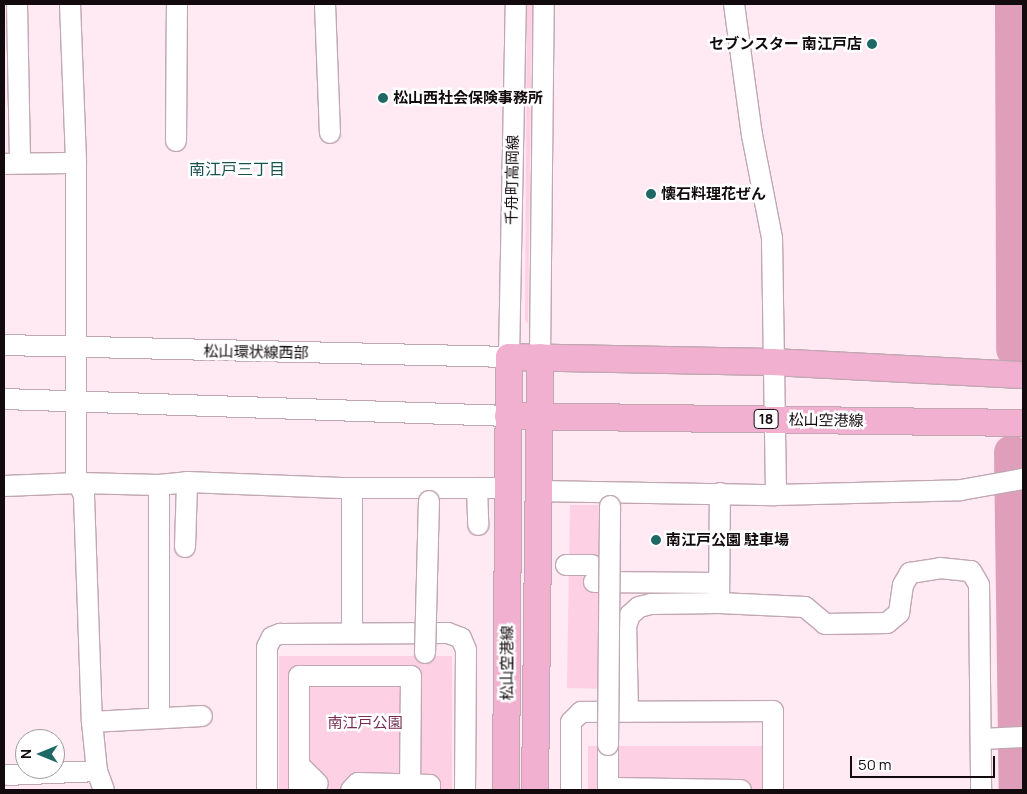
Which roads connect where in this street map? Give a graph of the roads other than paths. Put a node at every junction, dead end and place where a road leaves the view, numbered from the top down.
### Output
1 (17, 4) edge
2 (70, 4) edge
3 (177, 4) edge
4 (325, 4) edge
5 (516, 4) edge
6 (544, 4) edge
7 (734, 4) edge
8 (330, 133) dead end
9 (176, 141) dead end
10 (12, 163) edge
11 (76, 163) junction
12 (4, 345) edge
13 (75, 348) junction
14 (509, 357) junction
15 (540, 357) junction
16 (772, 362) junction
17 (1023, 375) edge
18 (4, 399) edge
19 (76, 401) junction
20 (508, 416) junction
21 (539, 417) junction
22 (773, 419) junction
23 (1023, 424) edge
24 (1016, 480) edge
25 (187, 482) junction
26 (79, 483) junction
27 (159, 485) junction
28 (4, 486) edge
29 (352, 488) junction
30 (477, 488) junction
31 (507, 488) junction
32 (538, 491) junction
33 (720, 493) junction
34 (429, 494) junction
35 (776, 495) junction
36 (610, 499) junction
37 (478, 525) dead end
38 (186, 547) dead end
39 (566, 565) dead end
40 (601, 569) junction
41 (719, 583) junction
42 (719, 603) junction
43 (352, 633) junction
44 (411, 676) junction
45 (628, 711) junction
46 (202, 716) dead end
47 (159, 718) junction
48 (92, 722) junction
49 (1016, 737) edge
50 (981, 739) junction
51 (97, 771) junction
52 (7, 776) dead end
53 (410, 785) junction
54 (351, 786) edge
55 (312, 787) edge
56 (608, 789) edge
57 (104, 790) edge
58 (267, 790) edge
59 (430, 790) edge
60 (465, 790) edge
61 (506, 790) edge
62 (535, 790) edge
63 (571, 790) edge
64 (741, 790) edge
65 (773, 790) edge
66 (981, 790) edge

1 - 10 street
2 - 11 street
3 - 9 street
4 - 8 street
5 - 14 street, 千舟町高岡線
6 - 15 street, 千舟町高岡線
7 - 16 street
10 - 11 street
11 - 13 street
12 - 13 street, 松山環状線西部
13 - 14 street, 松山環状線西部
13 - 19 street
14 - 15 main road
14 - 20 main road, 松山空港線
15 - 16 main road
15 - 21 main road, 松山空港線
16 - 17 main road
16 - 22 street
18 - 19 street
19 - 20 street
19 - 26 street
20 - 21 main road, 松山空港線 / 18
20 - 31 main road, 松山空港線
21 - 22 main road, 松山空港線 / 18
21 - 32 main road, 松山空港線
22 - 23 main road, 松山空港線 / 18
22 - 35 street
24 - 35 street
25 - 27 street
25 - 29 street
25 - 38 street
26 - 27 street
26 - 28 street
26 - 48 street
27 - 47 street
29 - 34 street
29 - 43 street
30 - 31 street
30 - 34 street
30 - 37 street
31 - 61 main road, 松山空港線
32 - 36 street
32 - 62 main road, 松山空港線
33 - 35 street
33 - 36 street
33 - 41 street
34 - 44 street, bridge
36 - 40 street, bridge
39 - 40 street
40 - 41 street
40 - 56 street, bridge
41 - 42 street
42 - 45 street
42 - 50 street
43 - 58 street
43 - 60 street
44 - 53 street
44 - 55 street
45 - 63 street
45 - 65 street
46 - 47 street
47 - 48 street
48 - 51 street
49 - 50 street
50 - 66 street
51 - 52 street
51 - 57 street
53 - 54 street
53 - 59 street
56 - 64 street

